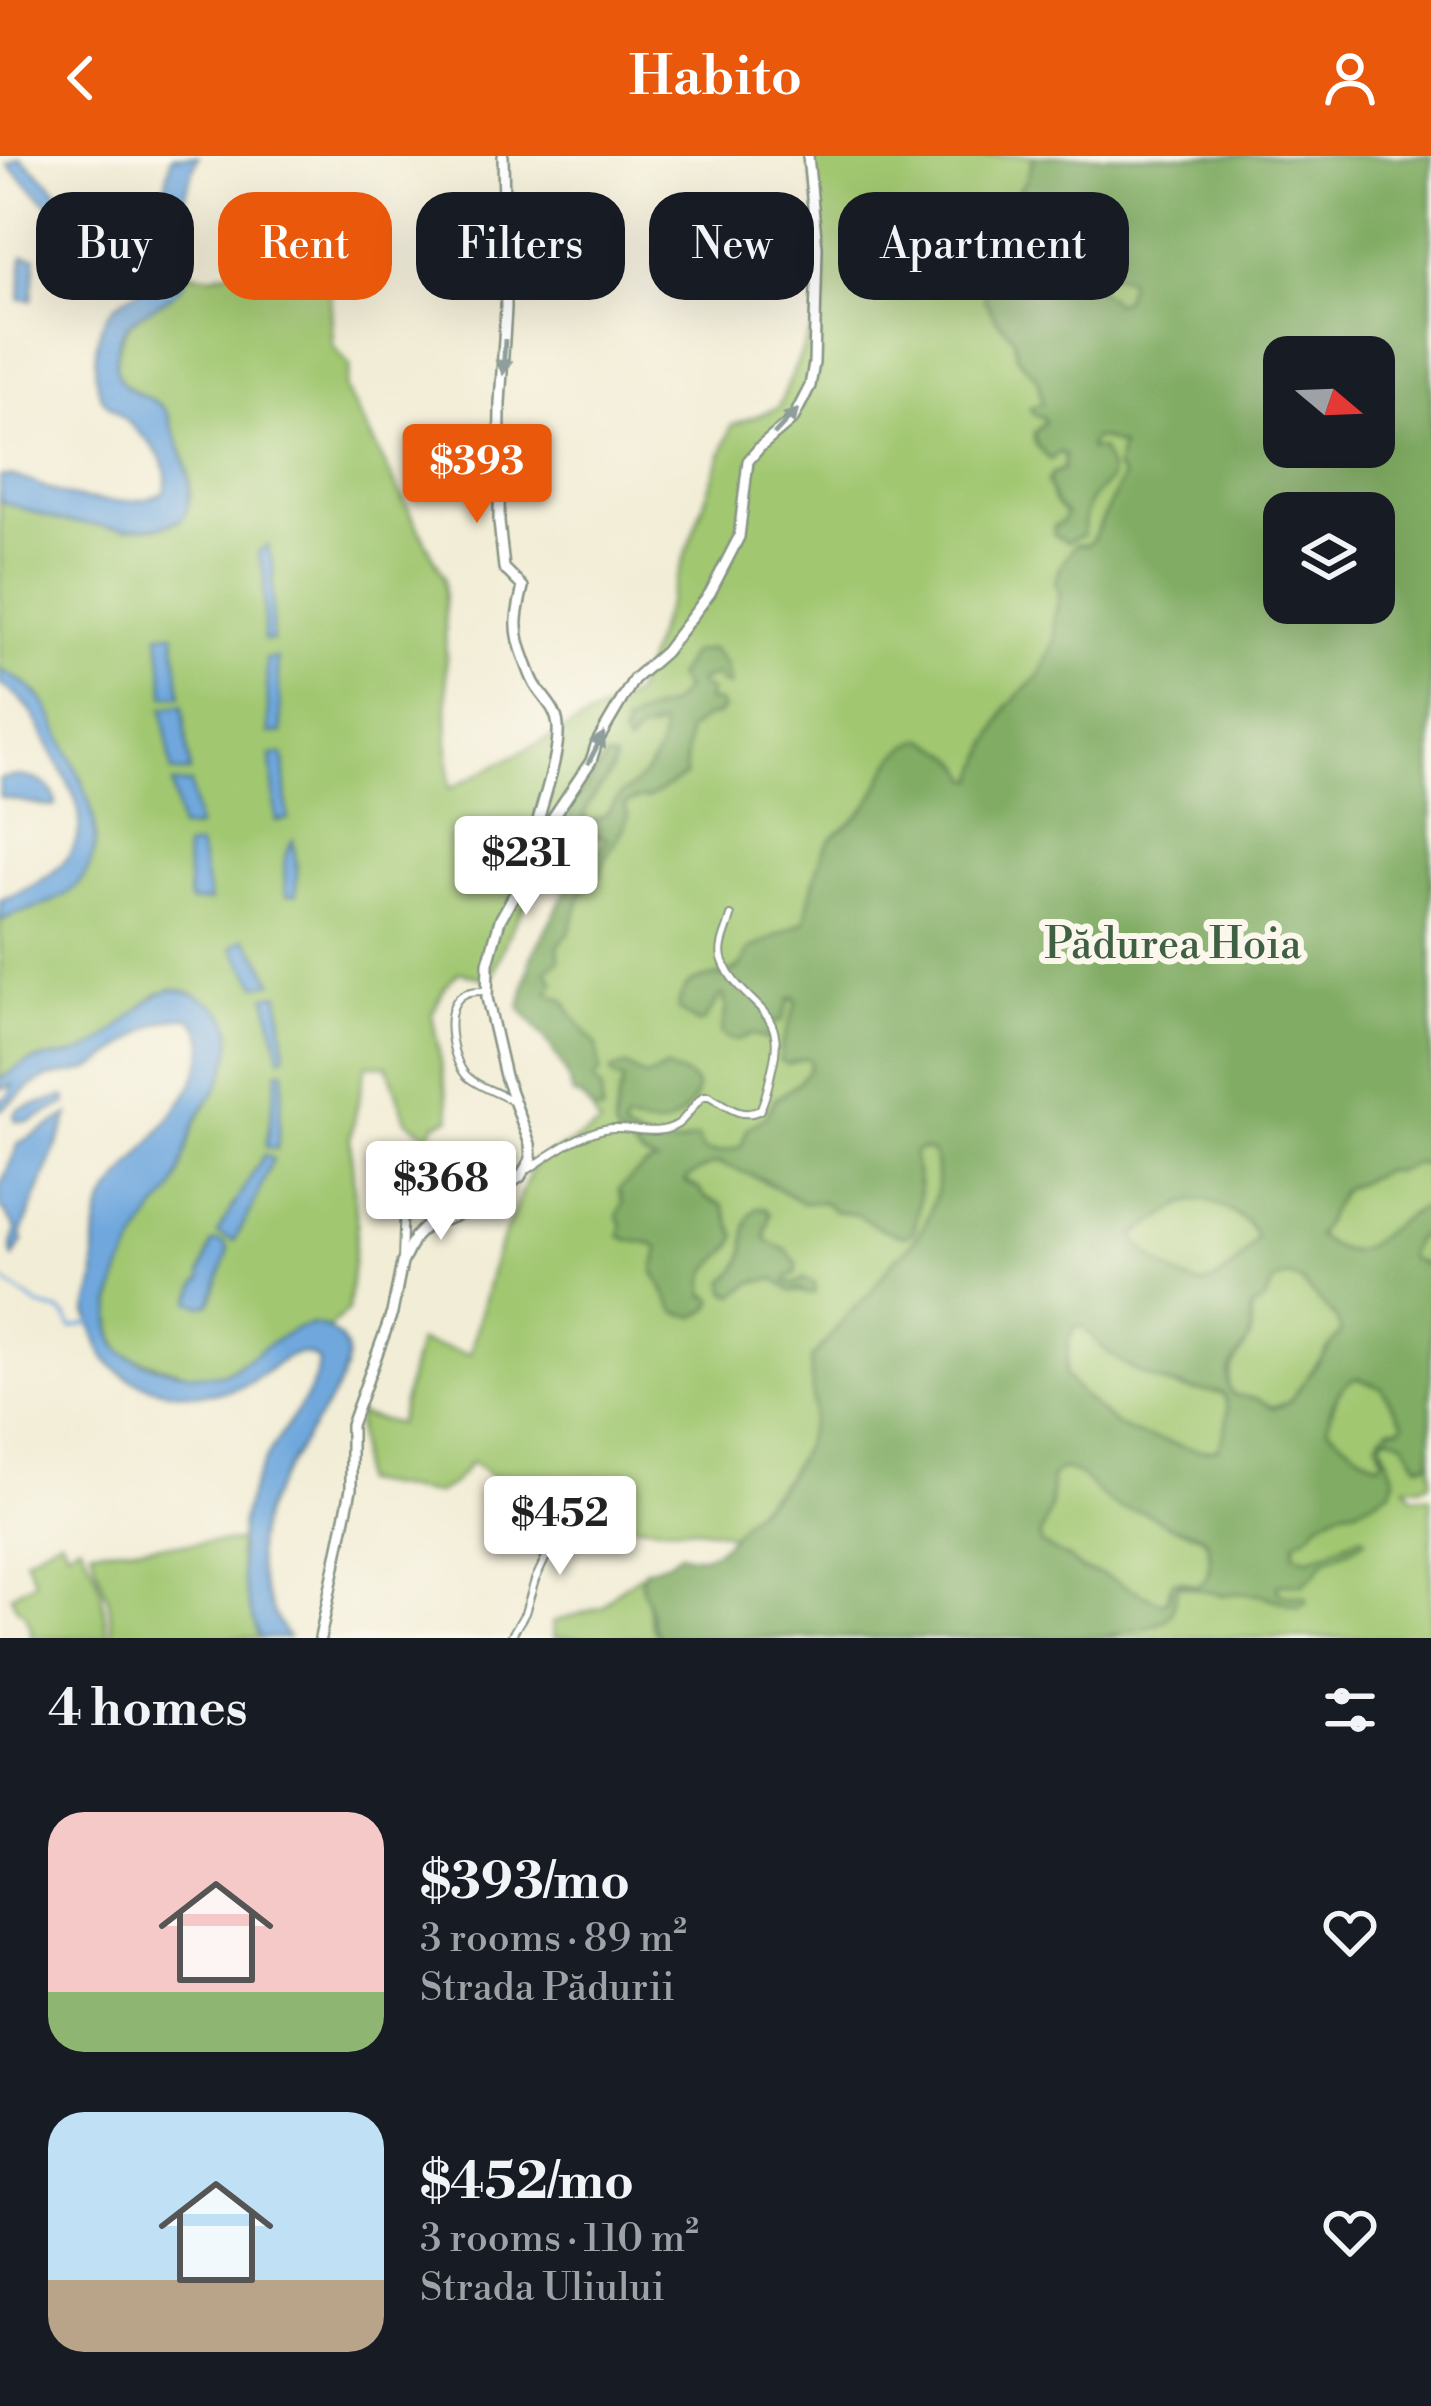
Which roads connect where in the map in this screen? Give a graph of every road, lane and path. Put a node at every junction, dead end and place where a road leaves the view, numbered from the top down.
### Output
1 (503, 156) edge
2 (808, 156) edge
3 (539, 850) junction
4 (731, 916) dead end
5 (486, 991) junction
6 (514, 1103) junction
7 (384, 1152) dead end
8 (526, 1171) junction
9 (402, 1263) junction
10 (592, 1502) dead end
11 (320, 1638) edge
12 (510, 1638) edge

1 -> 3 street
3 -> 2 street
3 - 5 street
4 - 8 street
5 - 6 street
5 - 6 street
6 - 8 street
7 - 9 street
8 - 9 street
9 - 11 street
10 - 12 street

